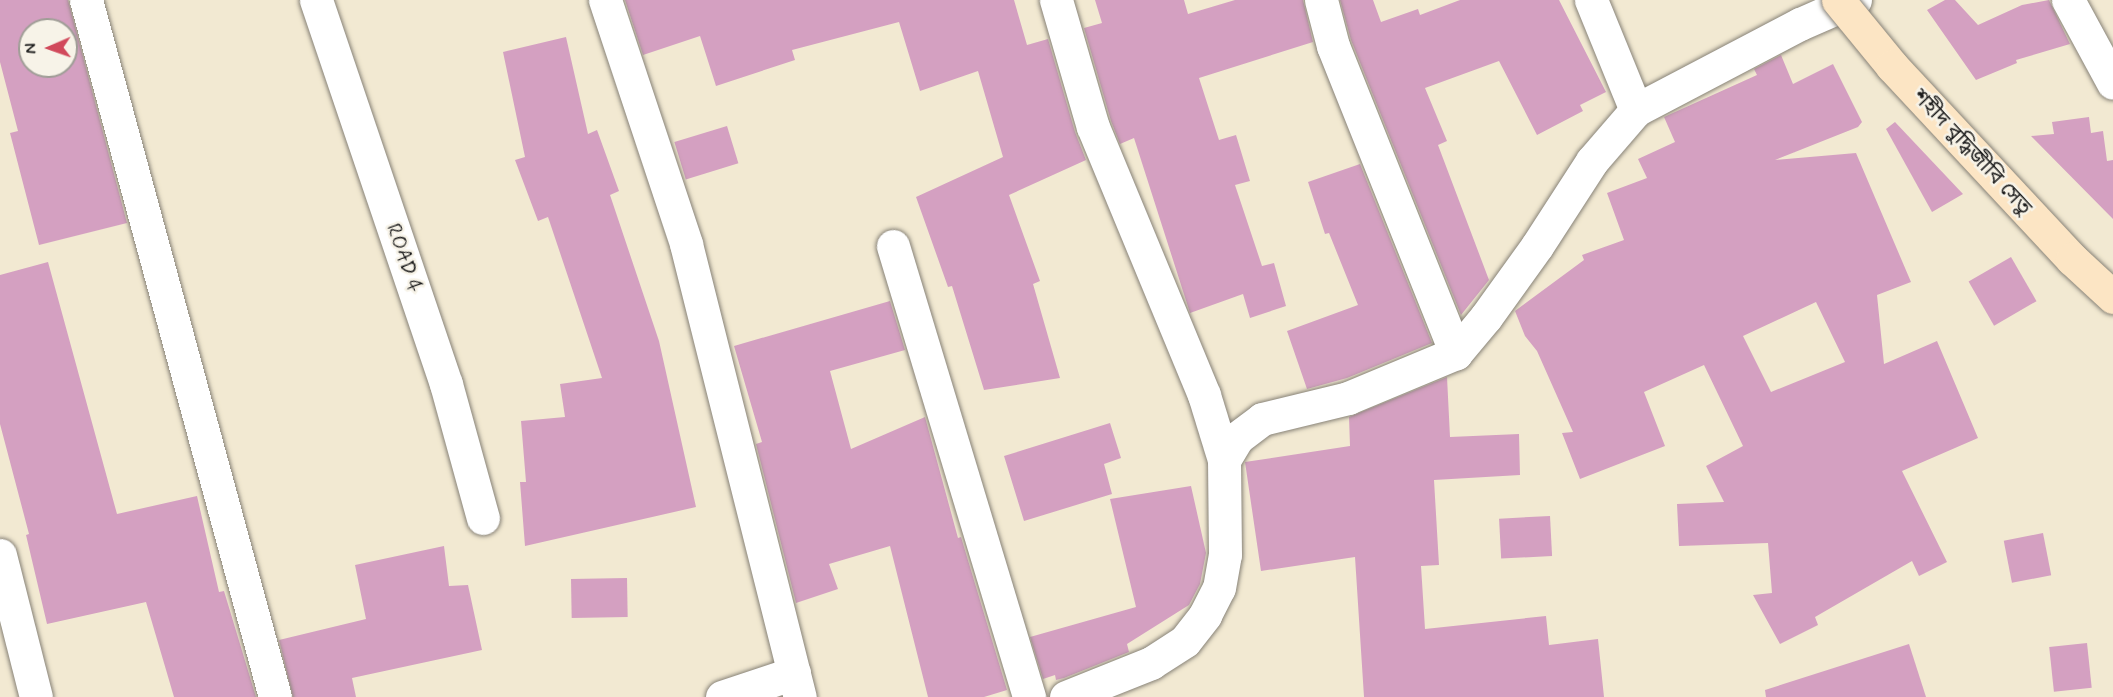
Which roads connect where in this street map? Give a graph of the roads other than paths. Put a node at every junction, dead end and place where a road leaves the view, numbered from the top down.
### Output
1 (86, 0) edge
2 (316, 0) edge
3 (604, 0) edge
4 (1056, 0) edge
5 (1321, 0) edge
6 (1591, 0) edge
7 (1838, 0) edge
8 (1855, 0) edge
9 (2068, 0) edge
10 (2113, 83) edge
11 (1636, 110) junction
12 (893, 246) dead end
13 (2113, 297) edge
14 (1456, 353) junction
15 (1224, 460) junction
16 (483, 518) dead end
17 (0, 555) edge
18 (797, 685) edge
19 (36, 697) edge
20 (274, 697) edge
21 (722, 697) edge
22 (1029, 697) edge
23 (1066, 697) edge

1 - 20 street
2 - 16 street, ROAD 4
3 - 18 street
4 - 15 street
5 - 14 street
6 - 11 street
7 - 13 main road, শহীদ বুদ্ধিজীবি সেতু, bridge
8 - 11 street
9 - 10 street
11 - 14 street
12 - 22 street
14 - 15 street
15 - 23 street
17 - 19 street
18 - 21 street

